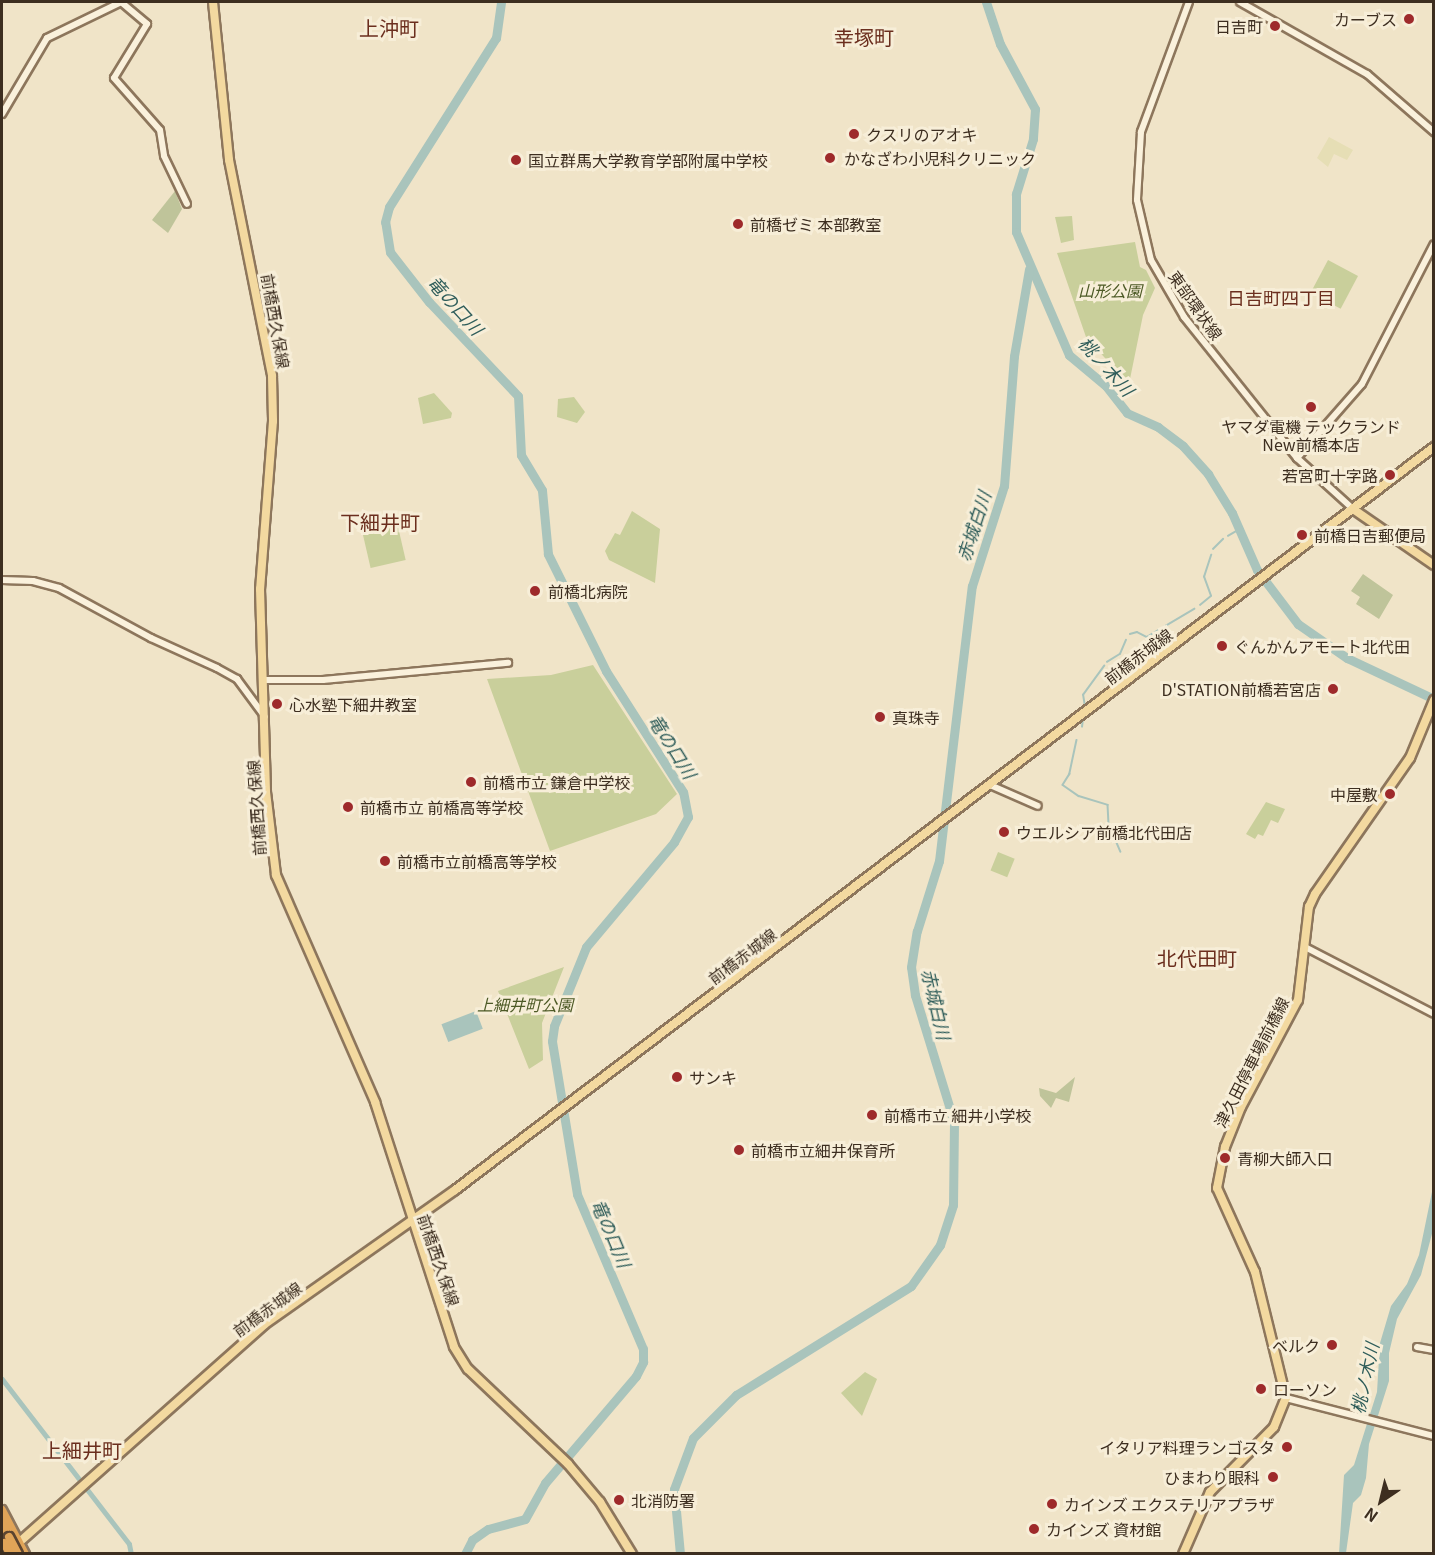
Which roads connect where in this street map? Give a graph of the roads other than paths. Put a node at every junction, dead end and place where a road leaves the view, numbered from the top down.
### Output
1 (121, 2) edge
2 (213, 2) edge
3 (1189, 2) edge
4 (1239, 2) edge
5 (1256, 2) edge
6 (1253, 9) junction
7 (2, 114) edge
8 (1434, 132) edge
9 (187, 204) dead end
10 (1434, 244) edge
11 (1434, 447) edge
12 (1297, 458) junction
13 (1353, 509) junction
14 (1434, 565) edge
15 (2, 580) edge
16 (508, 663) dead end
17 (263, 680) junction
18 (1434, 700) edge
19 (265, 718) junction
20 (990, 785) junction
21 (1038, 806) dead end
22 (1305, 947) junction
23 (1434, 1014) edge
24 (411, 1222) junction
25 (1417, 1347) dead end
26 (1434, 1350) edge
27 (1286, 1398) junction
28 (1434, 1436) edge
29 (2, 1510) edge
30 (2, 1524) edge
31 (5, 1539) edge
32 (19, 1542) junction
33 (9, 1554) edge
34 (18, 1554) edge
35 (25, 1554) edge
36 (632, 1554) edge
37 (1183, 1554) edge

1 - 7 street
1 - 9 street
2 - 17 main road, 前橋西久保線
3 - 12 street, 東部環状線
4 - 6 street
5 - 6 street
6 - 8 street
10 - 12 street
11 - 13 main road
12 - 13 street, 東部環状線
13 - 14 main road
13 - 20 main road, 前橋赤城線
15 - 19 street
16 - 17 street
17 - 19 main road, 前橋西久保線
18 - 22 main road, 津久田停車場前橋線
19 - 24 main road, 前橋西久保線
20 - 21 street
20 - 24 main road, 前橋赤城線
22 - 23 street
22 - 27 main road, 津久田停車場前橋線
24 - 32 main road, 前橋赤城線
24 - 36 main road, 前橋西久保線
25 - 26 street
27 - 28 street
27 - 37 main road
29 - 32 highway
30 - 31 highway
31 - 33 highway, bridge
31 - 34 highway, bridge
32 - 33 main road, 前橋赤城線
32 - 35 highway

